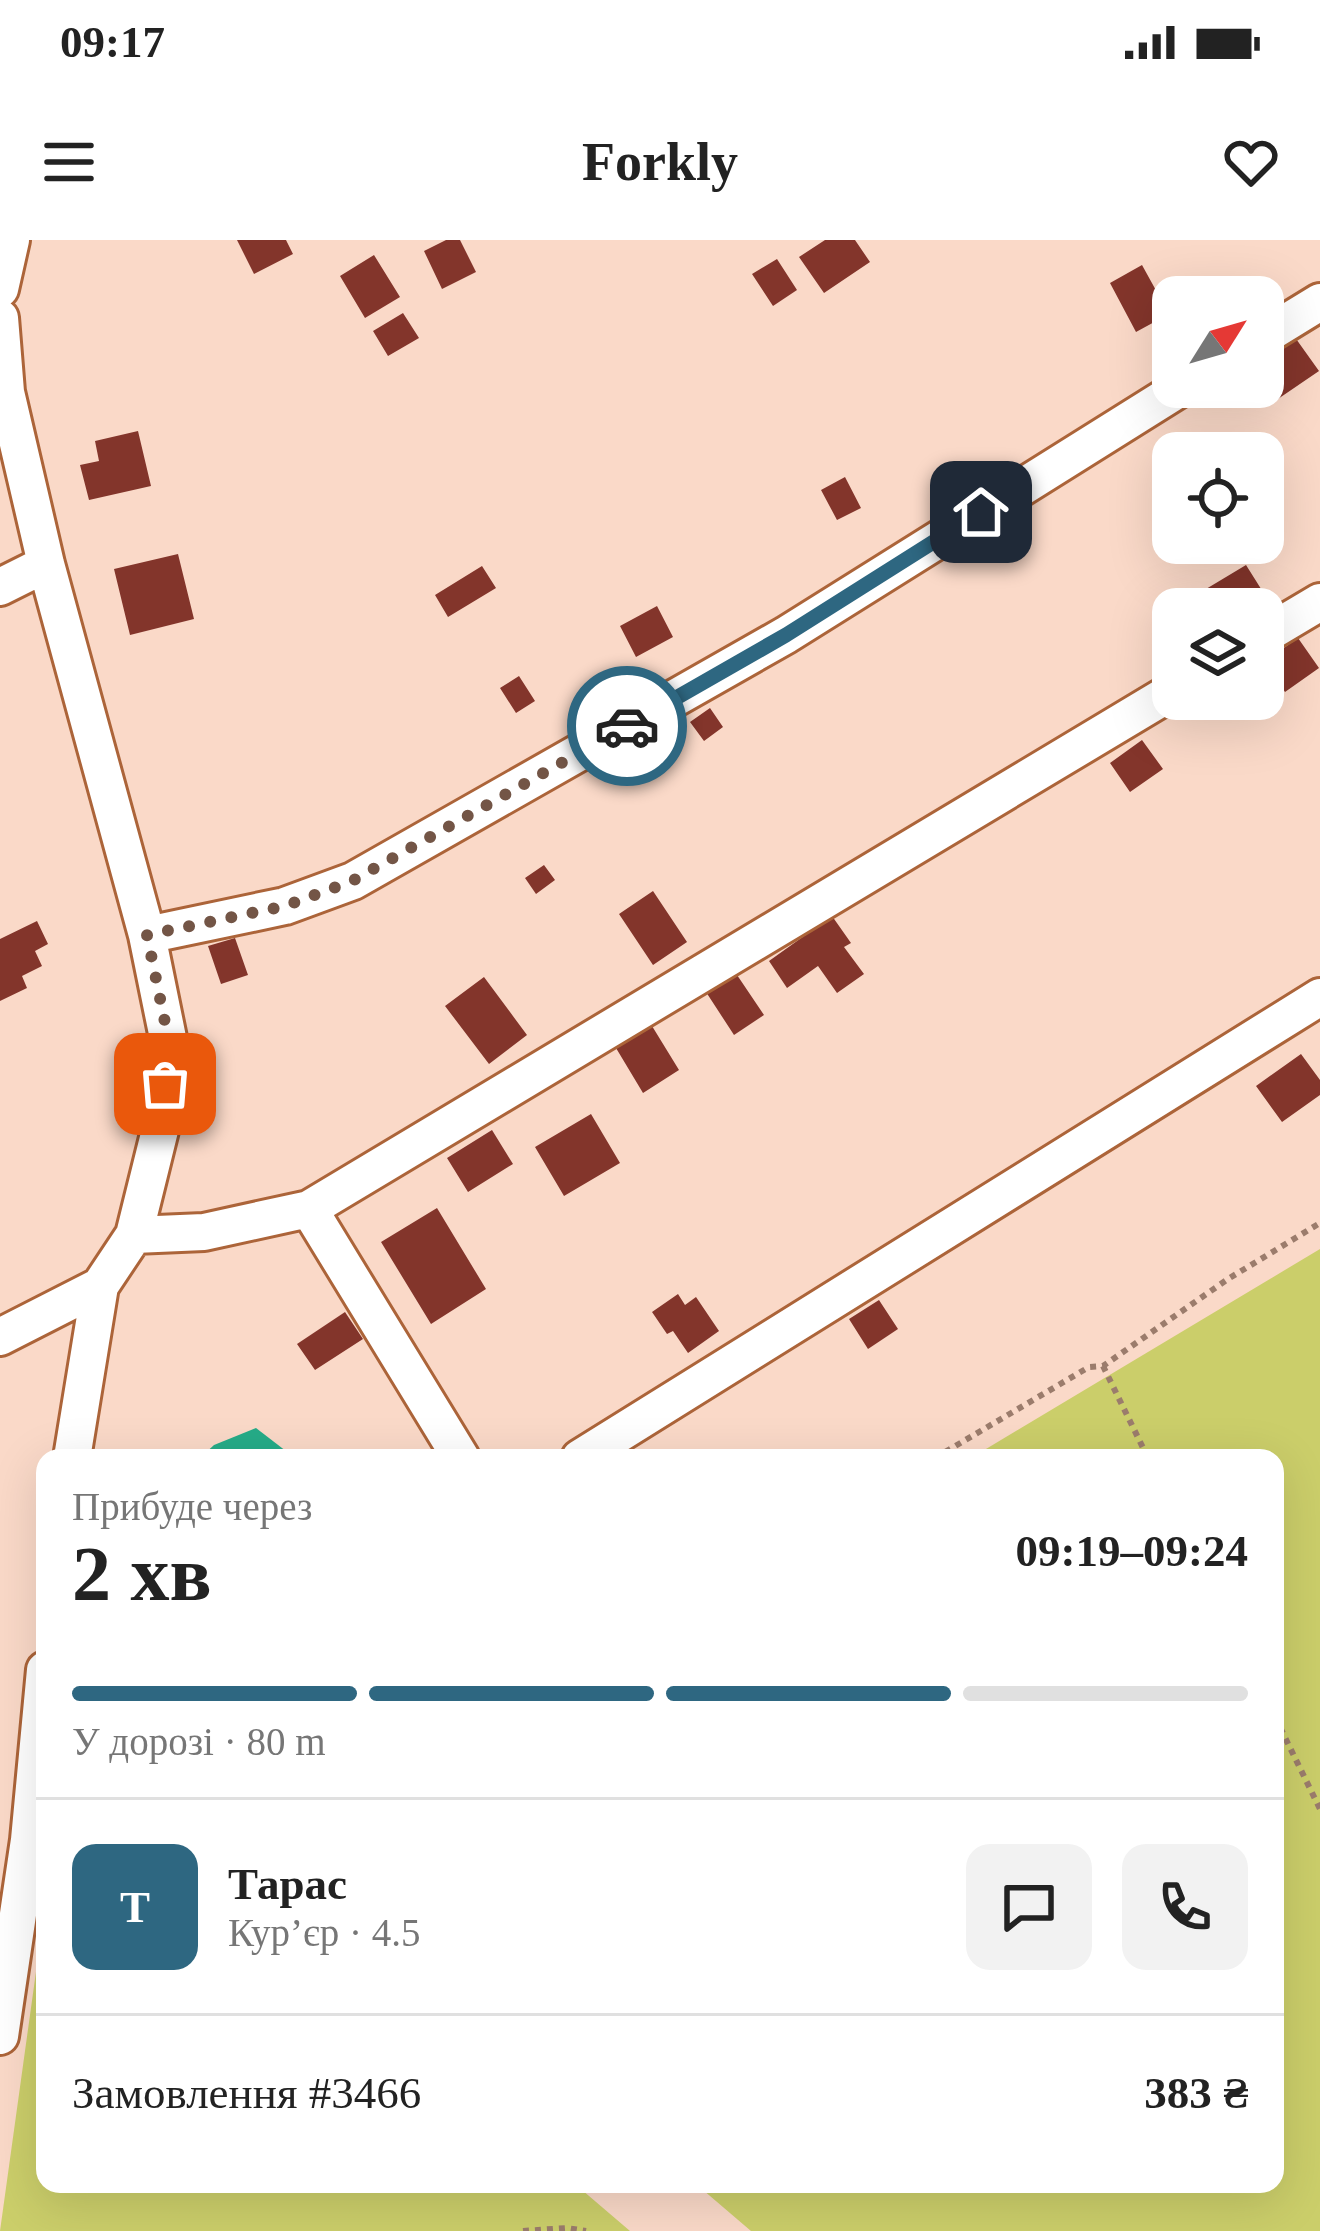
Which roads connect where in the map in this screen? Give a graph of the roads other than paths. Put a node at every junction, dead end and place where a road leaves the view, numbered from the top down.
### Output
1 (11, 240) edge
2 (0, 289) edge
3 (1320, 302) edge
4 (0, 318) edge
5 (1284, 325) edge
6 (1152, 406) edge
7 (46, 564) junction
8 (0, 587) edge
9 (1320, 602) edge
10 (1284, 624) edge
11 (1152, 704) edge
12 (147, 935) junction
13 (1320, 997) edge
14 (309, 1209) junction
15 (134, 1235) junction
16 (100, 1286) junction
17 (0, 1337) edge
18 (73, 1449) edge
19 (455, 1449) edge
20 (594, 1449) edge
21 (36, 1766) edge
22 (0, 2036) edge

1 - 2 street
3 - 5 street
4 - 7 street
6 - 12 street
7 - 8 street
7 - 12 street
9 - 10 street
11 - 14 street
12 - 15 street
13 - 20 street
14 - 15 street
14 - 19 street
15 - 16 street
16 - 17 street
16 - 18 street
21 - 22 street

